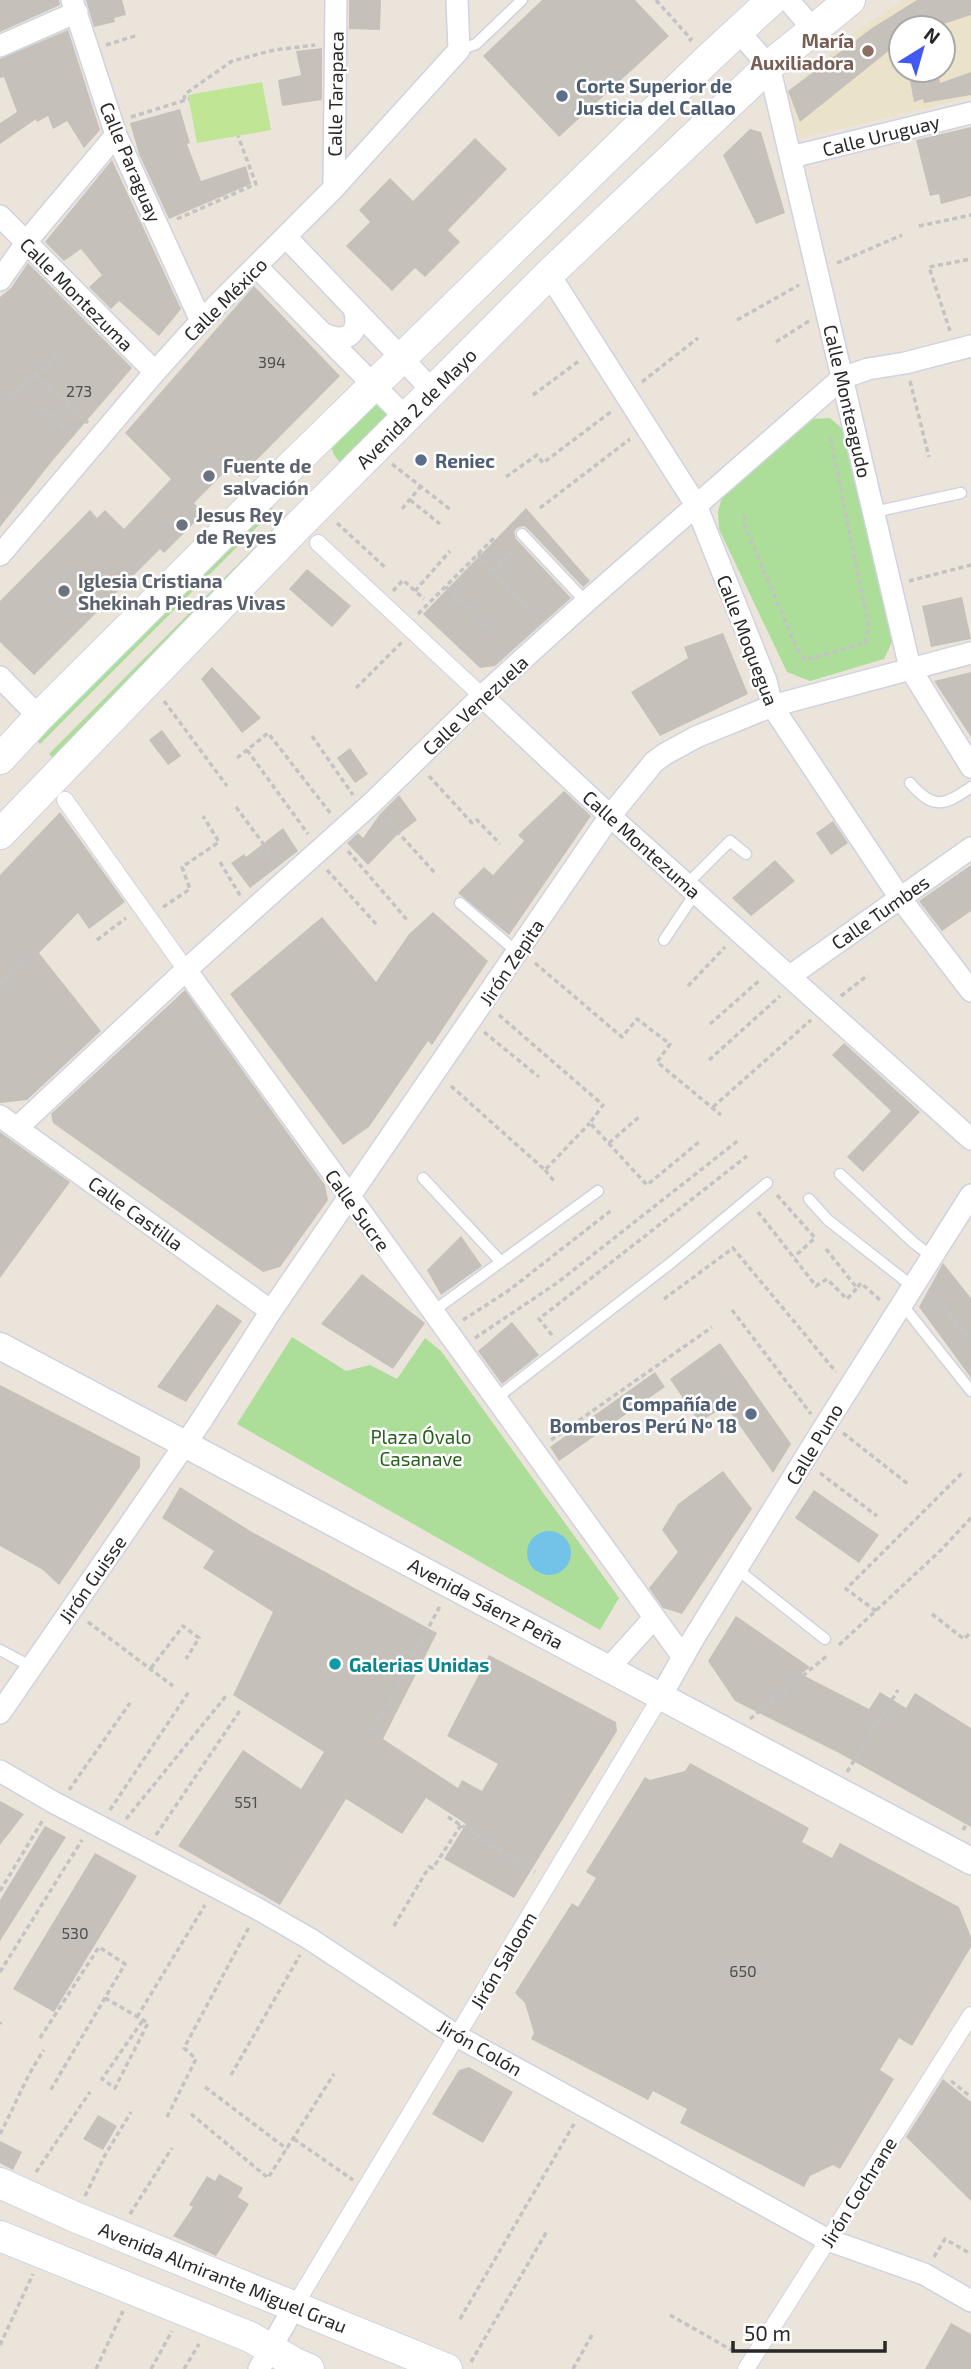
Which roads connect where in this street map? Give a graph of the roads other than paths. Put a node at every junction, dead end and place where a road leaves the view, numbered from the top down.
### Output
1 (336, 0) edge
2 (457, 0) edge
3 (522, 0) edge
4 (772, 0) edge
5 (788, 0) edge
6 (850, 0) edge
7 (75, 6) edge
8 (813, 29) junction
9 (738, 31) junction
10 (0, 46) edge
11 (459, 50) junction
12 (769, 66) junction
13 (971, 113) edge
14 (119, 127) junction
15 (791, 157) junction
16 (334, 188) junction
17 (0, 216) edge
18 (286, 237) junction
19 (26, 242) junction
20 (256, 267) junction
21 (550, 274) junction
22 (0, 280) edge
23 (354, 309) junction
24 (201, 321) junction
25 (322, 333) junction
26 (963, 348) edge
27 (402, 358) junction
28 (155, 372) junction
29 (842, 379) junction
30 (374, 386) junction
31 (433, 391) junction
32 (406, 418) junction
33 (290, 467) junction
34 (961, 494) dead end
35 (696, 505) junction
36 (331, 511) junction
37 (874, 512) junction
38 (525, 536) road end
39 (318, 543) dead end
40 (0, 555) edge
41 (586, 602) junction
42 (971, 653) edge
43 (910, 668) junction
44 (2, 683) edge
45 (482, 696) junction
46 (772, 706) junction
47 (18, 736) edge
48 (971, 767) edge
49 (910, 783) dead end
50 (971, 787) edge
51 (65, 800) dead end
52 (610, 816) junction
53 (0, 834) edge
54 (971, 848) edge
55 (746, 854) dead end
56 (691, 888) junction
57 (900, 898) junction
58 (460, 903) dead end
59 (664, 940) dead end
60 (518, 951) junction
61 (186, 970) junction
62 (787, 973) junction
63 (971, 991) edge
64 (8, 1122) edge
65 (971, 1139) edge
66 (840, 1174) dead end
67 (423, 1178) dead end
68 (767, 1183) road end
69 (598, 1191) dead end
70 (971, 1195) edge
71 (349, 1197) junction
72 (808, 1199) dead end
73 (931, 1256) junction
74 (501, 1262) junction
75 (907, 1295) junction
76 (271, 1311) junction
77 (432, 1312) junction
78 (0, 1346) edge
79 (971, 1391) edge
80 (495, 1399) junction
81 (185, 1445) junction
82 (738, 1570) junction
83 (654, 1618) junction
84 (825, 1639) dead end
85 (0, 1650) edge
86 (683, 1657) junction
87 (32, 1667) junction
88 (609, 1668) junction
89 (661, 1696) junction
90 (0, 1713) edge
91 (0, 1771) edge
92 (971, 1861) edge
93 (971, 2015) edge
94 (457, 2036) junction
95 (12, 2188) edge
96 (0, 2236) edge
97 (828, 2240) junction
98 (971, 2301) edge
99 (294, 2306) junction
100 (265, 2359) edge
101 (748, 2365) edge
102 (309, 2369) edge
103 (447, 2369) edge

1 - 16 street, Calle Tarapaca
2 - 11 street
3 - 11 lane
4 - 9 main road
5 - 8 street
6 - 8 main road, Avenida 2 de Mayo
7 - 10 street
7 - 14 street, Calle Paraguay
8 - 12 main road, Avenida 2 de Mayo
9 - 12 street, Calle Monteagudo
9 - 27 main road
11 - 16 street, Calle México
12 - 15 street, Calle Monteagudo
12 - 21 main road, Avenida 2 de Mayo
13 - 15 street, Calle Uruguay
14 - 19 street
14 - 24 street, Calle Paraguay
15 - 29 street, Calle Monteagudo
16 - 18 street, Calle México
17 - 19 street, Calle Montezuma
18 - 20 street, Calle México
18 - 23 street
19 - 22 street
19 - 28 street, Calle Montezuma
20 - 24 street, Calle México
20 - 25 street
21 - 31 main road, Avenida 2 de Mayo
21 - 35 street, Calle Moquegua
23 - 25 street
23 - 27 street
24 - 28 street, Calle México
25 - 30 street
26 - 29 street, Calle Venezuela
27 - 30 main road
27 - 31 street
28 - 40 street, Calle México
29 - 35 street, Calle Venezuela
29 - 37 street, Calle Monteagudo
30 - 32 street
30 - 33 main road
31 - 32 main road, Avenida 2 de Mayo
32 - 36 main road, Avenida 2 de Mayo
33 - 36 main road
33 - 47 main road
34 - 37 lane
35 - 41 street, Calle Venezuela
35 - 46 street, Calle Moquegua
36 - 53 main road, Avenida 2 de Mayo
37 - 43 street, Calle Monteagudo
38 - 41 lane
39 - 45 street, Calle Montezuma
41 - 45 street, Calle Venezuela
42 - 43 street, Jirón Zepita
43 - 46 street, Jirón Zepita
43 - 48 street, Calle Monteagudo
44 - 47 street
45 - 52 street, Calle Montezuma
45 - 61 street, Calle Venezuela
46 - 52 street, Jirón Zepita
46 - 57 street, Calle Moquegua
49 - 50 lane
51 - 61 street, Calle Sucre
52 - 56 street, Calle Montezuma
52 - 60 street, Jirón Zepita
54 - 57 street, Calle Tumbes
55 - 56 lane
56 - 59 lane
56 - 62 street, Calle Montezuma
57 - 62 street, Calle Tumbes
57 - 63 street, Calle Moquegua
58 - 60 lane
60 - 71 street, Jirón Zepita
61 - 64 street, Calle Venezuela
61 - 71 street, Calle Sucre
62 - 65 street, Calle Montezuma
64 - 76 street, Calle Castilla
66 - 73 lane
67 - 74 lane
68 - 80 lane
69 - 74 lane
70 - 73 street, Calle Puno
71 - 76 street, Jirón Zepita
71 - 77 street, Calle Sucre
72 - 75 lane
73 - 75 street, Calle Puno
74 - 77 lane
75 - 79 lane
75 - 82 street, Calle Puno
76 - 81 street, Jirón Zepita
77 - 80 street, Calle Sucre
78 - 81 street, Avenida Sáenz Peña
80 - 83 street, Calle Sucre
81 - 87 street, Jirón Guisse
81 - 88 street, Avenida Sáenz Peña
82 - 84 lane
82 - 86 street, Calle Puno
83 - 86 street, Calle Sucre
83 - 88 street
85 - 87 lane
86 - 89 street, Calle Puno
87 - 90 street, Jirón Guisse
88 - 89 street, Avenida Sáenz Peña
89 - 92 street, Avenida Sáenz Peña
89 - 94 street, Jirón Saloom
91 - 94 street, Jirón Colón
93 - 97 street, Jirón Cochrane
94 - 97 street, Jirón Colón
94 - 99 street, Jirón Saloom
95 - 99 main road, Avenida Almirante Miguel Grau
96 - 100 main road
97 - 98 street, Jirón Colón
97 - 101 street, Jirón Cochrane
99 - 100 street, Jirón Saloom
99 - 103 main road, Avenida Almirante Miguel Grau
100 - 102 main road

